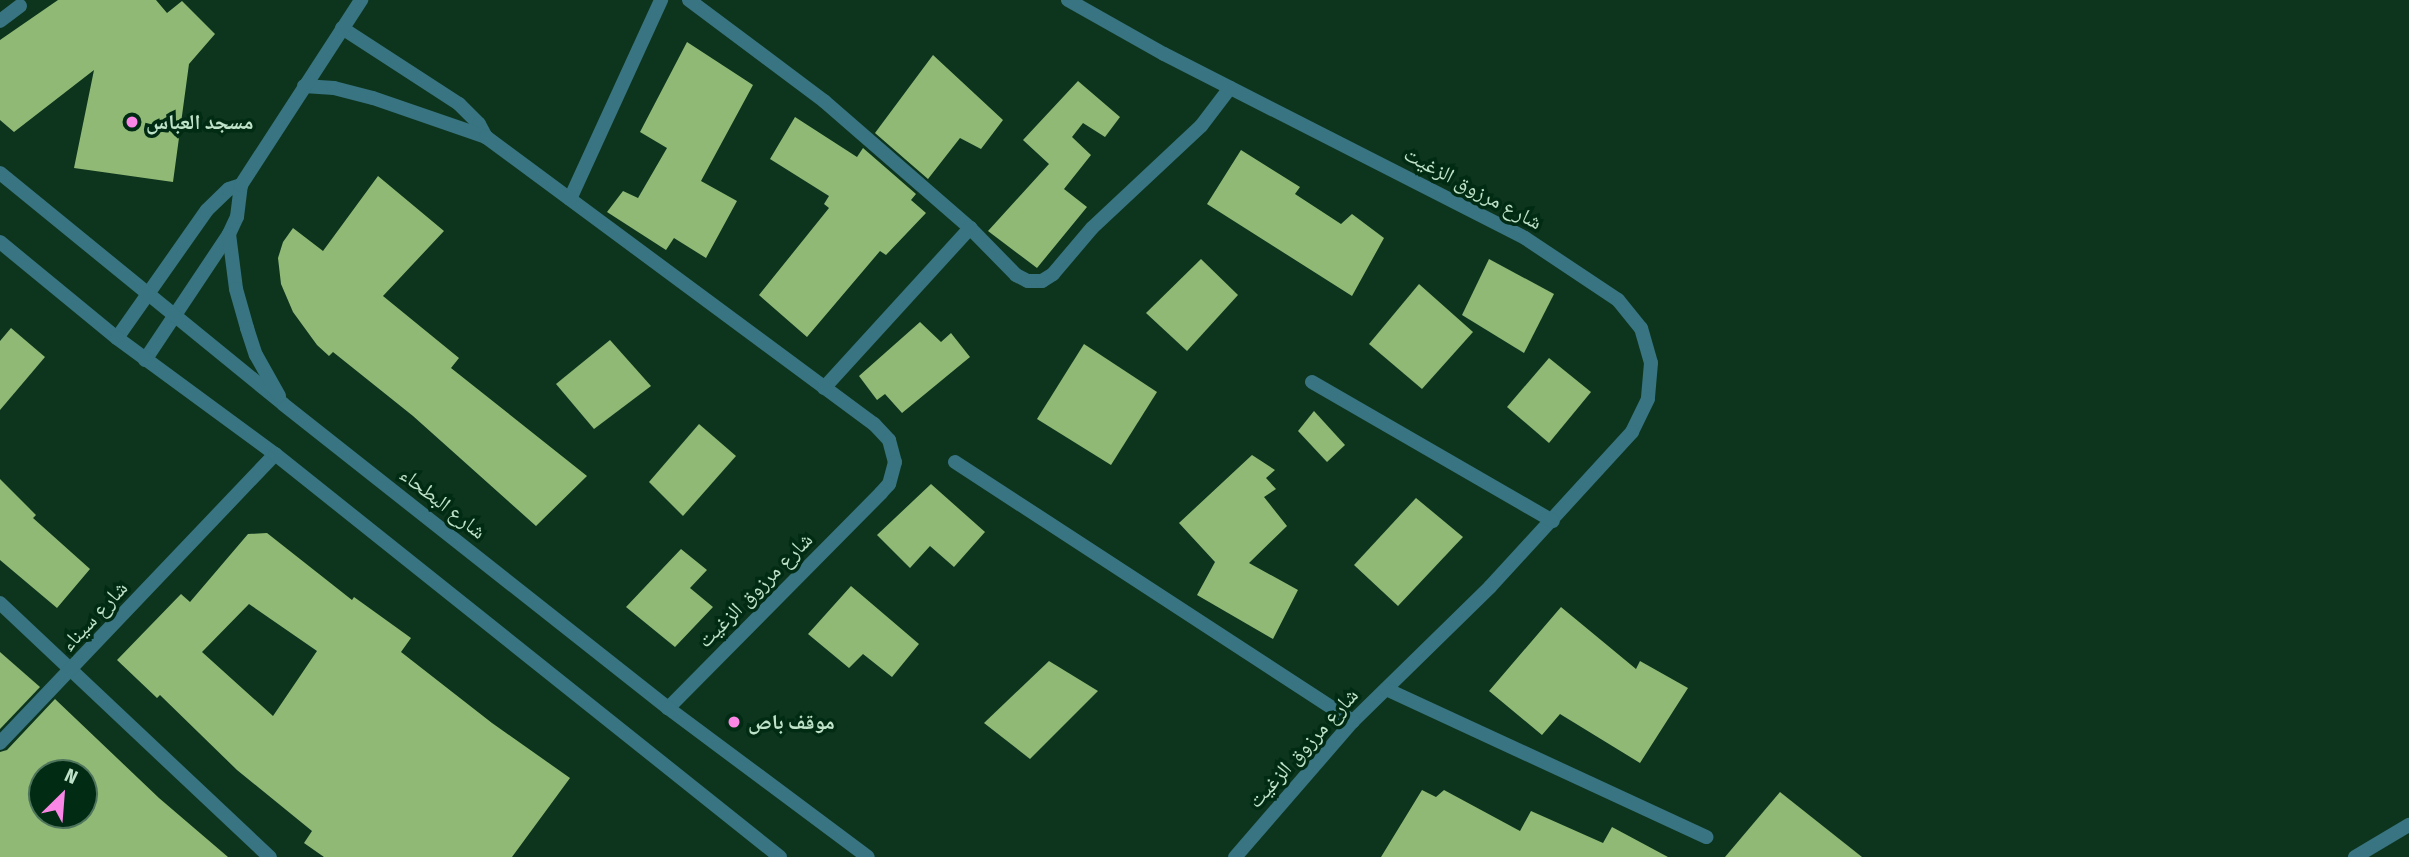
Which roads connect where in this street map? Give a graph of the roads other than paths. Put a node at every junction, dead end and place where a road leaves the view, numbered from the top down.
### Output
1 (361, 0) edge
2 (661, 0) edge
3 (689, 0) edge
4 (1068, 0) edge
5 (20, 6) dead end
6 (0, 21) edge
7 (342, 28) junction
8 (304, 86) junction
9 (1230, 88) junction
10 (486, 136) junction
11 (0, 173) edge
12 (241, 185) junction
13 (570, 199) junction
14 (970, 228) junction
15 (229, 234) junction
16 (0, 242) edge
17 (148, 294) junction
18 (175, 317) junction
19 (117, 338) junction
20 (145, 360) junction
21 (1312, 382) dead end
22 (824, 388) junction
23 (283, 404) junction
24 (275, 454) junction
25 (955, 462) dead end
26 (1553, 521) junction
27 (0, 603) edge
28 (73, 668) junction
29 (1386, 689) junction
30 (668, 708) junction
31 (1353, 721) junction
32 (0, 743) edge
33 (2409, 825) edge
34 (1707, 837) dead end
35 (270, 857) edge
36 (780, 857) edge
37 (867, 857) edge
38 (1235, 857) edge
39 (2355, 857) edge

1 - 7 street
2 - 13 street
3 - 14 street
4 - 9 street, شارع مرزوق الزغيت
5 - 6 street
7 - 8 street
7 - 10 street
8 - 10 street
8 - 12 street
9 - 14 street
9 - 26 street, شارع مرزوق الزغيت
10 - 13 street, شارع مرزوق الزغيت
11 - 17 street, شارع البطحاء
12 - 15 street
12 - 17 street
13 - 22 street, شارع مرزوق الزغيت
14 - 22 street
15 - 18 street
15 - 23 street
16 - 19 street
17 - 18 street, شارع البطحاء
17 - 19 street
18 - 20 street
18 - 23 street, شارع البطحاء
19 - 20 street
20 - 24 street
21 - 26 street
22 - 30 street, شارع مرزوق الزغيت
23 - 30 street, شارع البطحاء
24 - 28 street, شارع سيناء
24 - 36 street
25 - 31 street
26 - 29 street, شارع مرزوق الزغيت
27 - 28 street
28 - 32 street
28 - 35 street, شارع سيناء
29 - 31 street, شارع مرزوق الزغيت
29 - 34 street
30 - 37 street, شارع البطحاء
31 - 38 street, شارع مرزوق الزغيت
33 - 39 street

